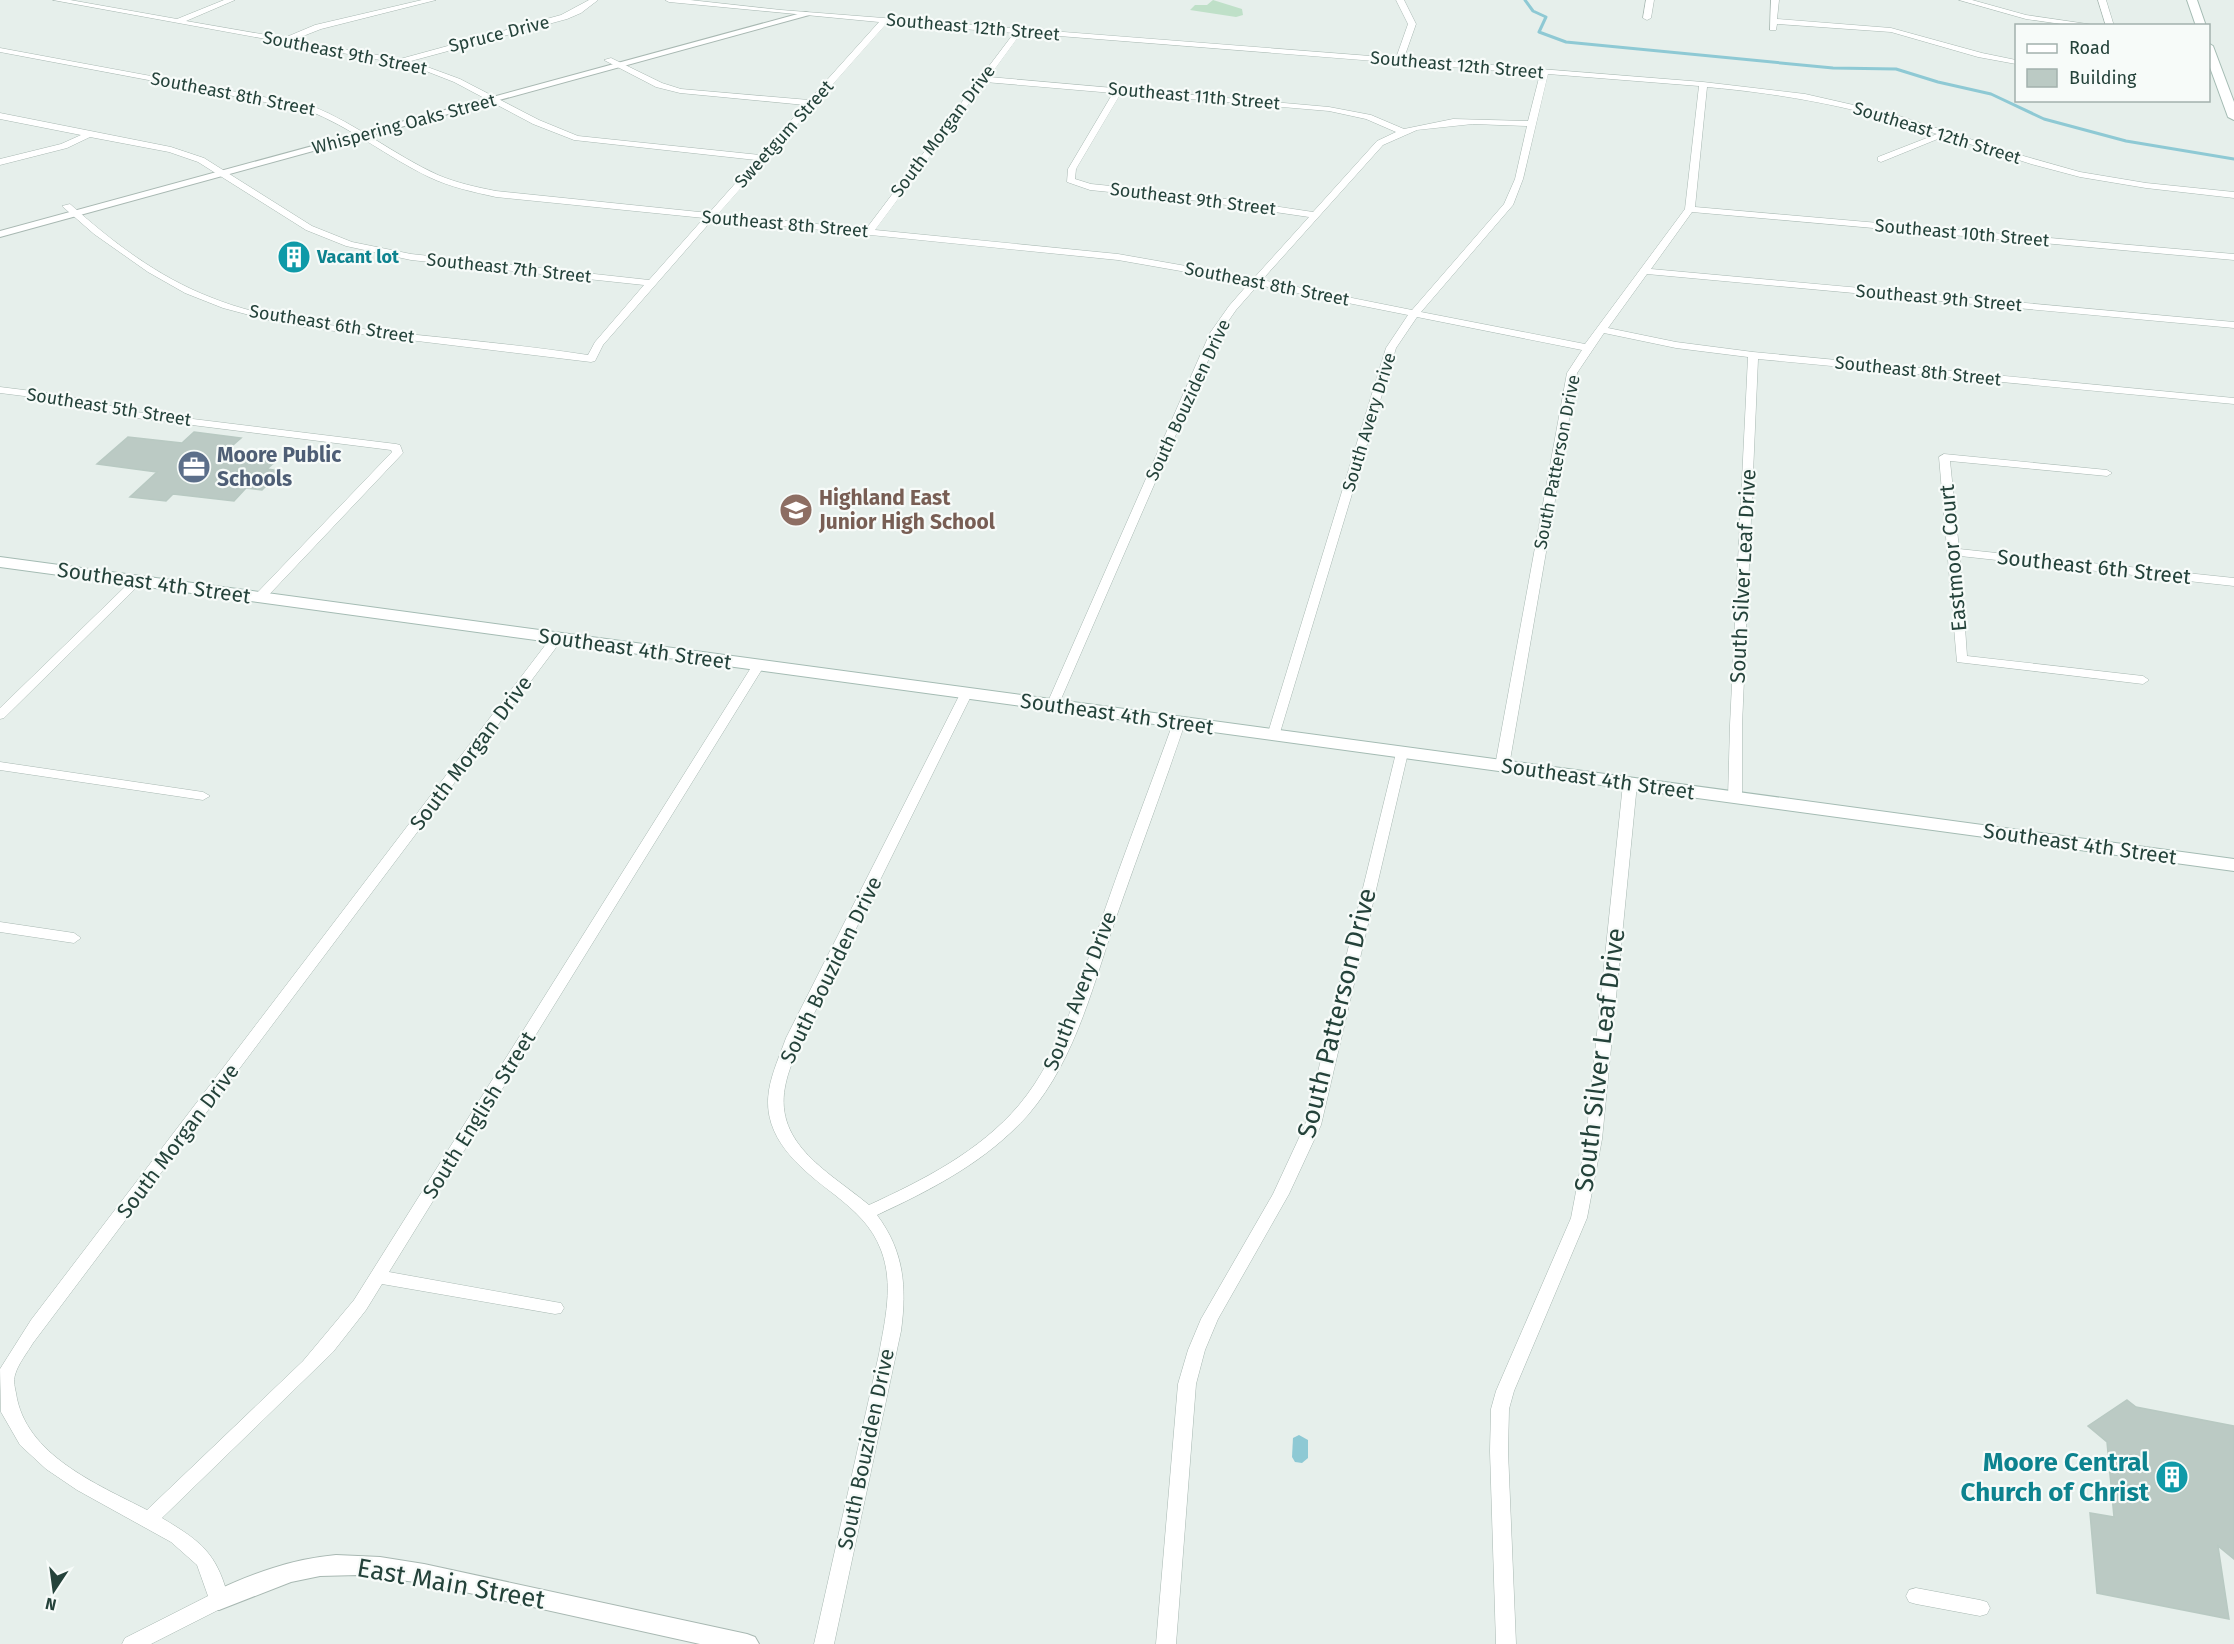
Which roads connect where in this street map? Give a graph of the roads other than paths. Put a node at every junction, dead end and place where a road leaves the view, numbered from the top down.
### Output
1 (57, 0) edge
2 (231, 0) edge
3 (432, 0) edge
4 (594, 0) edge
5 (669, 0) edge
6 (1400, 0) edge
7 (1650, 0) edge
8 (1775, 0) edge
9 (1964, 0) edge
10 (2103, 0) edge
11 (2192, 0) edge
12 (78, 2) edge
13 (781, 12) junction
14 (808, 14) junction
15 (1647, 18) dead end
16 (885, 20) junction
17 (179, 21) junction
18 (2079, 24) edge
19 (2109, 24) edge
20 (2200, 24) edge
21 (1019, 31) junction
22 (286, 40) junction
23 (0, 50) edge
24 (2210, 56) edge
25 (608, 60) junction
26 (1399, 60) junction
27 (401, 61) junction
28 (2015, 62) edge
29 (620, 66) junction
30 (1544, 72) junction
31 (2214, 77) edge
32 (983, 79) junction
33 (1703, 84) junction
34 (1119, 90) junction
35 (483, 93) junction
36 (495, 100) junction
37 (811, 103) junction
38 (0, 116) edge
39 (2234, 117) edge
40 (1530, 124) junction
41 (354, 128) junction
42 (1401, 131) junction
43 (89, 134) junction
44 (1943, 134) junction
45 (365, 135) junction
46 (763, 158) junction
47 (1881, 159) dead end
48 (0, 162) edge
49 (213, 166) junction
50 (224, 173) junction
51 (2234, 195) edge
52 (71, 209) junction
53 (1690, 209) junction
54 (1313, 215) junction
55 (711, 217) junction
56 (0, 224) edge
57 (868, 232) junction
58 (0, 234) edge
59 (2234, 257) edge
60 (1645, 271) junction
61 (1255, 282) junction
62 (651, 283) junction
63 (1414, 314) junction
64 (2234, 325) edge
65 (1603, 330) junction
66 (1588, 348) junction
67 (1753, 355) junction
68 (591, 359) joint
69 (0, 390) edge
70 (2234, 401) edge
71 (2107, 473) dead end
72 (1954, 552) junction
73 (0, 562) edge
74 (137, 581) junction
75 (2234, 582) edge
76 (260, 597) junction
77 (557, 638) junction
78 (758, 666) junction
79 (2143, 680) dead end
80 (966, 694) junction
81 (1052, 706) junction
82 (0, 715) edge
83 (1179, 723) junction
84 (1273, 736) junction
85 (1402, 753) junction
86 (0, 766) edge
87 (1502, 766) junction
88 (1630, 784) junction
89 (203, 796) dead end
90 (1735, 798) junction
91 (2234, 865) edge
92 (0, 927) edge
93 (74, 938) dead end
94 (866, 1213) junction
95 (379, 1277) junction
96 (555, 1308) dead end
97 (147, 1521) junction
98 (1916, 1596) dead end
99 (219, 1600) junction
100 (1980, 1608) dead end
101 (132, 1644) edge
102 (747, 1644) edge
103 (824, 1644) edge
104 (1166, 1644) edge
105 (1506, 1644) edge

1 - 12 street, Southeast 9th Street
2 - 17 street
3 - 22 street
4 - 27 street, Spruce Drive
5 - 13 street, Southeast 12th Street
6 - 26 street
7 - 15 street
8 - 28 street
9 - 18 street
10 - 19 street
11 - 20 main road
12 - 17 street, Southeast 9th Street
13 - 14 street, Southeast 12th Street
13 - 25 street, Whispering Oaks Street
14 - 16 street, Southeast 12th Street
14 - 29 street, Whispering Oaks Street
16 - 21 street, Southeast 12th Street
16 - 37 street, Sweetgum Street
17 - 22 street, Southeast 9th Street
21 - 26 street, Southeast 12th Street
21 - 32 street, South Morgan Drive
22 - 27 street, Southeast 9th Street
23 - 41 street, Southeast 8th Street
24 - 31 main road
25 - 29 street
25 - 35 street, Whispering Oaks Street
26 - 30 street, Southeast 12th Street
27 - 35 street, Southeast 9th Street
29 - 36 street, Whispering Oaks Street
29 - 37 street
30 - 33 street, Southeast 12th Street
30 - 40 street, South Avery Drive
31 - 39 main road
32 - 34 street, Southeast 11th Street
32 - 57 street, South Morgan Drive
33 - 44 street, Southeast 12th Street
33 - 53 street
34 - 42 street, Southeast 11th Street
34 - 54 street, Southeast 9th Street
35 - 36 street, Southeast 9th Street
35 - 41 street, Whispering Oaks Street
36 - 45 street, Whispering Oaks Street
36 - 46 street, Southeast 9th Street
37 - 46 street, Sweetgum Street
38 - 43 street, Southeast 7th Street
40 - 42 street, South Bouziden Drive
40 - 63 street, South Avery Drive
41 - 45 street, Southeast 8th Street
41 - 49 street, Whispering Oaks Street
42 - 54 street, South Bouziden Drive
43 - 48 street
43 - 49 street, Southeast 7th Street
44 - 47 street
44 - 51 street, Southeast 12th Street
45 - 50 street, Whispering Oaks Street
45 - 55 street, Southeast 8th Street
46 - 55 street, Sweetgum Street
49 - 50 street, Southeast 7th Street
49 - 52 street, Whispering Oaks Street
50 - 52 street, Whispering Oaks Street
50 - 62 street, Southeast 7th Street
52 - 56 street, Whispering Oaks Street
52 - 58 street, Whispering Oaks Street
52 - 68 street, Southeast 6th Street
53 - 59 street, Southeast 10th Street
53 - 60 street, South Patterson Drive
54 - 61 street, South Bouziden Drive
55 - 57 street, Southeast 8th Street
55 - 62 street, Sweetgum Street
57 - 61 street, Southeast 8th Street
60 - 64 street, Southeast 9th Street
60 - 65 street, South Patterson Drive
61 - 63 street, Southeast 8th Street
61 - 81 street, South Bouziden Drive
62 - 68 street, Sweetgum Street
63 - 66 street, Southeast 8th Street
63 - 84 street, South Avery Drive
65 - 66 street, South Patterson Drive
65 - 67 street, Southeast 8th Street
66 - 87 street, South Patterson Drive
67 - 70 street, Southeast 8th Street
67 - 90 street, South Silver Leaf Drive
69 - 76 street, Southeast 5th Street
71 - 72 street, Eastmoor Court
72 - 75 street, Southeast 6th Street
72 - 79 street, Eastmoor Court
73 - 74 main road, Southeast 4th Street
74 - 76 main road, Southeast 4th Street
74 - 82 street
76 - 77 main road, Southeast 4th Street
77 - 78 main road, Southeast 4th Street
77 - 97 street, South Morgan Drive
78 - 80 main road, Southeast 4th Street
78 - 95 street, South English Street
80 - 81 main road, Southeast 4th Street
80 - 94 street, South Bouziden Drive
81 - 83 main road, Southeast 4th Street
83 - 84 main road, Southeast 4th Street
83 - 94 street, South Avery Drive
84 - 85 main road, Southeast 4th Street
85 - 87 main road, Southeast 4th Street
85 - 104 street, South Patterson Drive
86 - 89 street
87 - 88 main road, Southeast 4th Street
88 - 90 main road, Southeast 4th Street
88 - 105 street, South Silver Leaf Drive
90 - 91 main road, Southeast 4th Street
92 - 93 street
94 - 103 street, South Bouziden Drive
95 - 96 street
95 - 97 street, South English Street
97 - 99 street, South Morgan Drive
98 - 100 street
99 - 101 street, East Main Street
99 - 102 street, East Main Street

